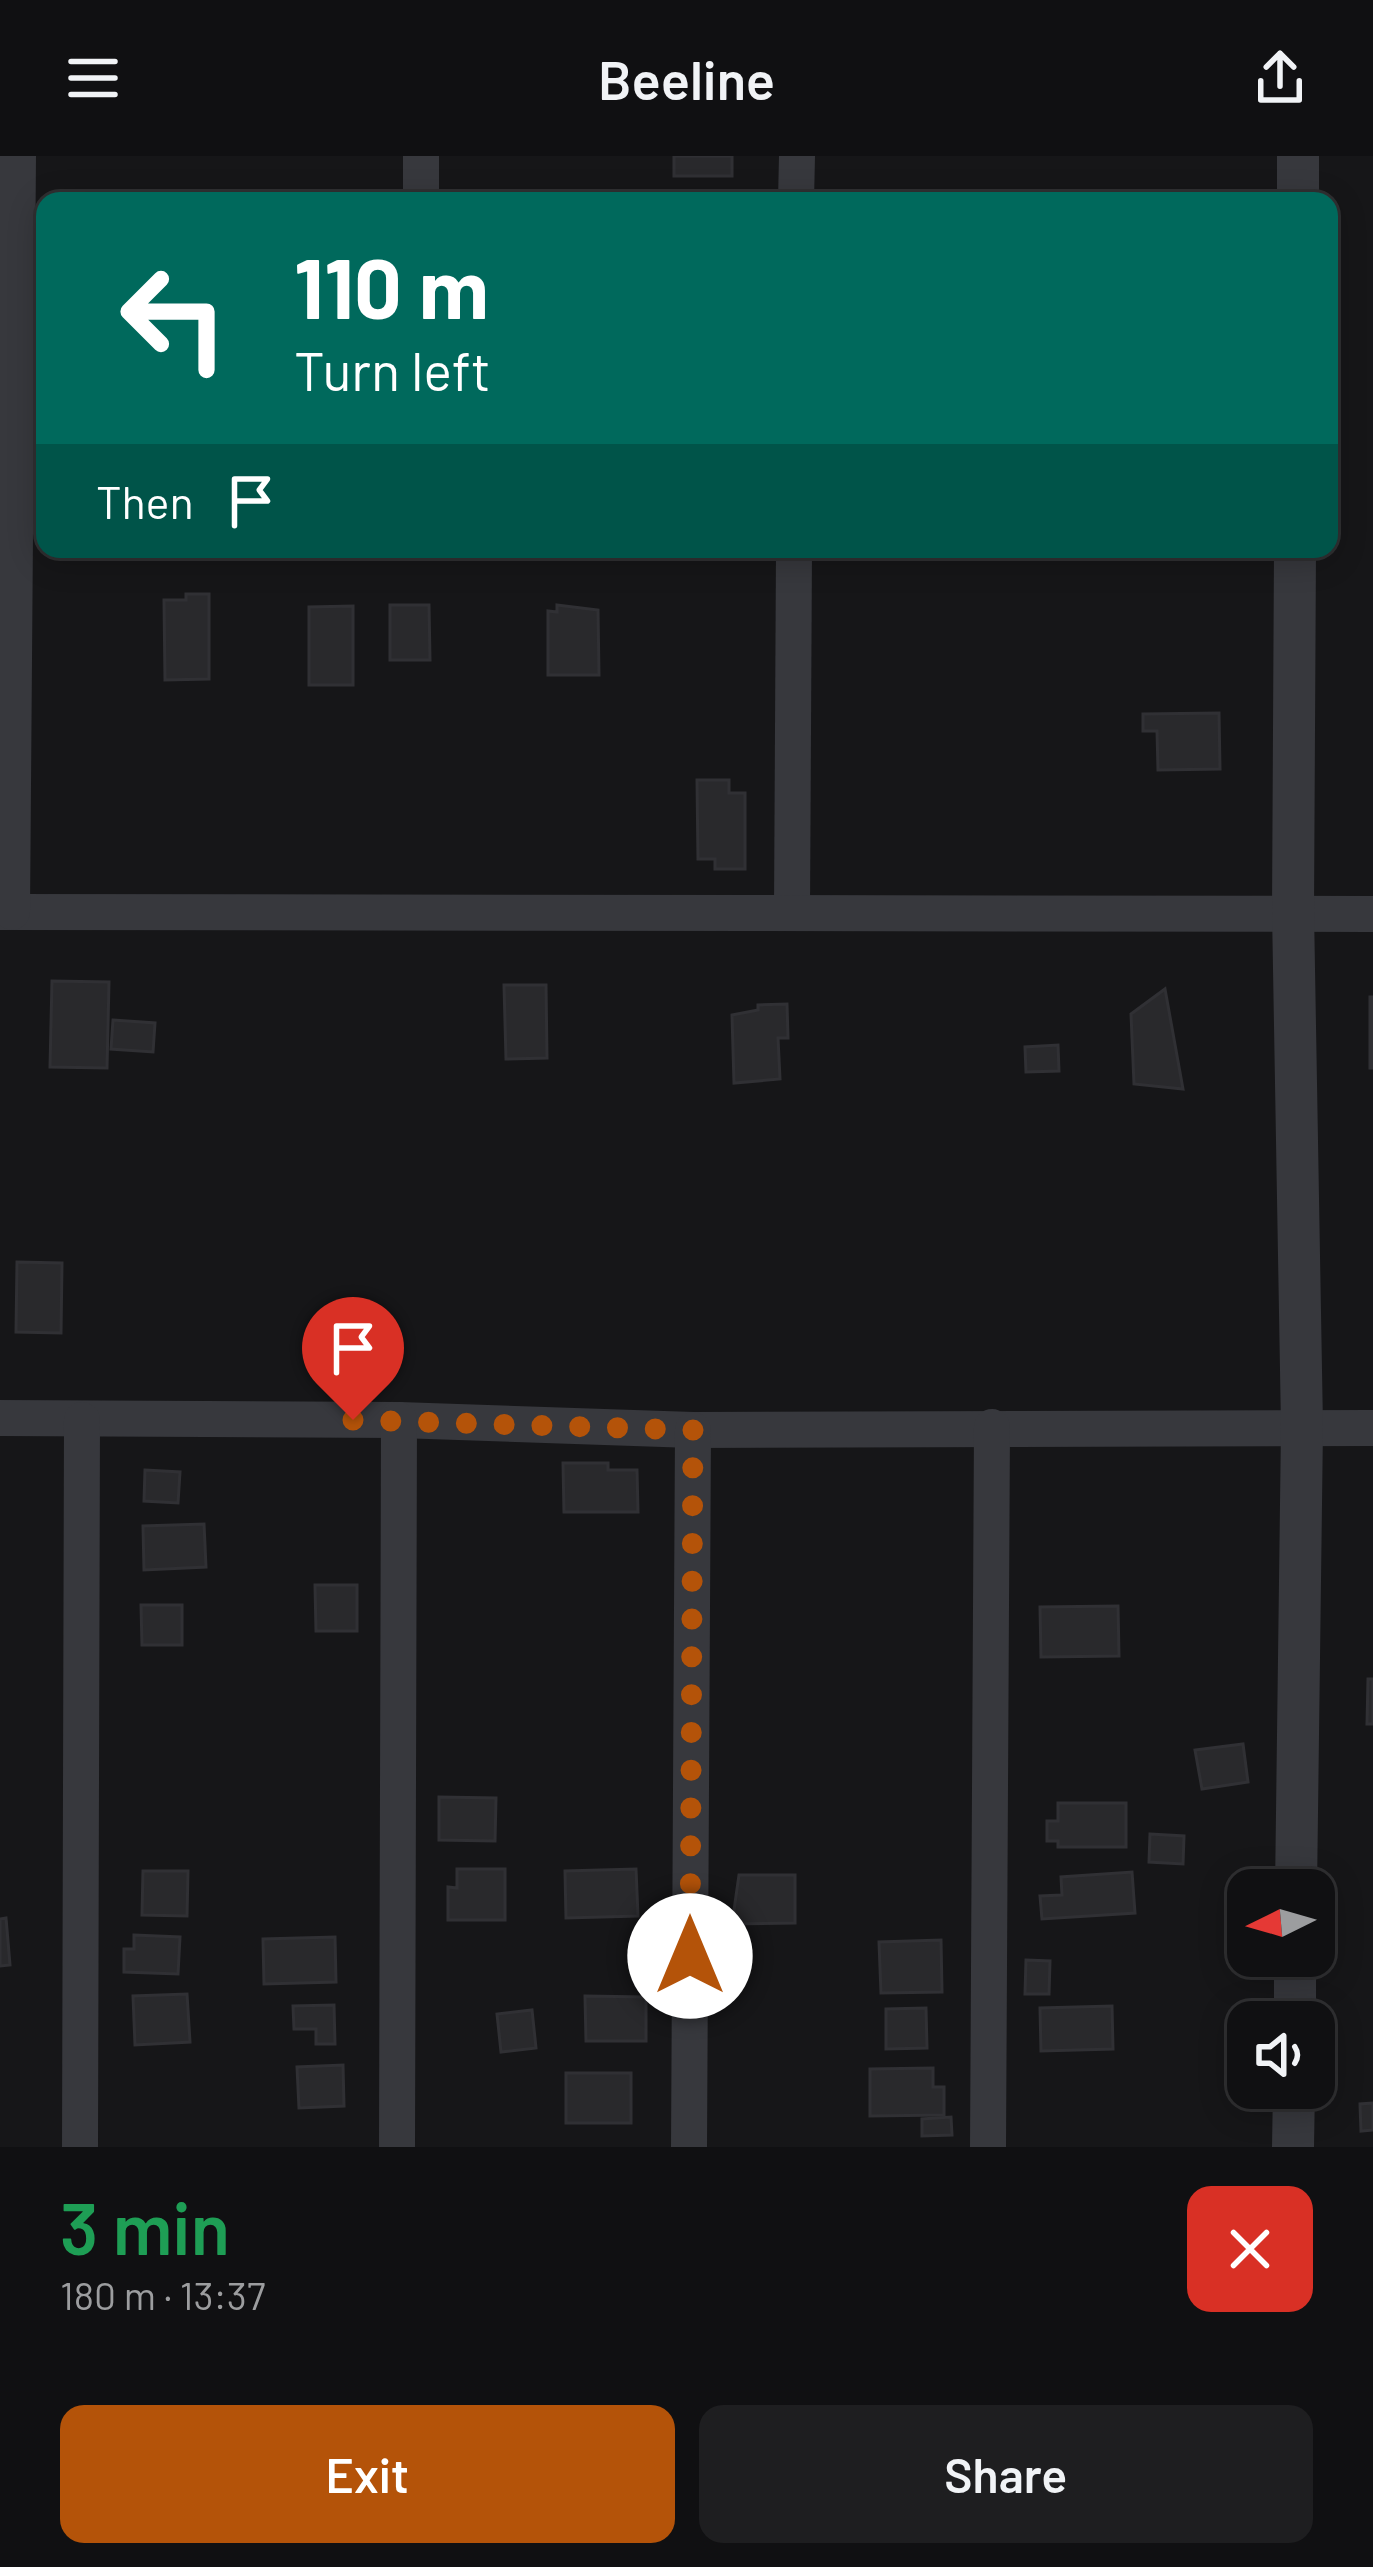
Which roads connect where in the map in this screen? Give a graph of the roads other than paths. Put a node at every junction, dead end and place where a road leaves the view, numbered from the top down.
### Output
1 (17, 156) edge
2 (422, 156) edge
3 (796, 156) edge
4 (1298, 156) edge
5 (421, 192) edge
6 (796, 192) edge
7 (1298, 192) edge
8 (30, 514) edge
9 (794, 558) edge
10 (1295, 558) edge
11 (792, 911) junction
12 (1293, 911) junction
13 (6, 912) edge
14 (1373, 914) edge
15 (0, 1418) edge
16 (82, 1420) junction
17 (399, 1420) junction
18 (992, 1427) junction
19 (1302, 1427) junction
20 (1373, 1428) edge
21 (693, 1430) junction
22 (1296, 1869) edge
23 (1294, 2109) edge
24 (80, 2147) edge
25 (397, 2147) edge
26 (689, 2147) edge
27 (988, 2147) edge
28 (1293, 2147) edge

1 - 8 street
2 - 5 street
3 - 6 street
4 - 7 street
8 - 13 street
9 - 11 street
10 - 12 street
11 - 12 street
11 - 13 street
12 - 14 street
12 - 19 street
15 - 16 street
16 - 17 street
16 - 24 street
17 - 21 street
17 - 25 street
18 - 19 street
18 - 21 street
18 - 27 street
19 - 20 street
19 - 22 street
21 - 26 street
23 - 28 street

